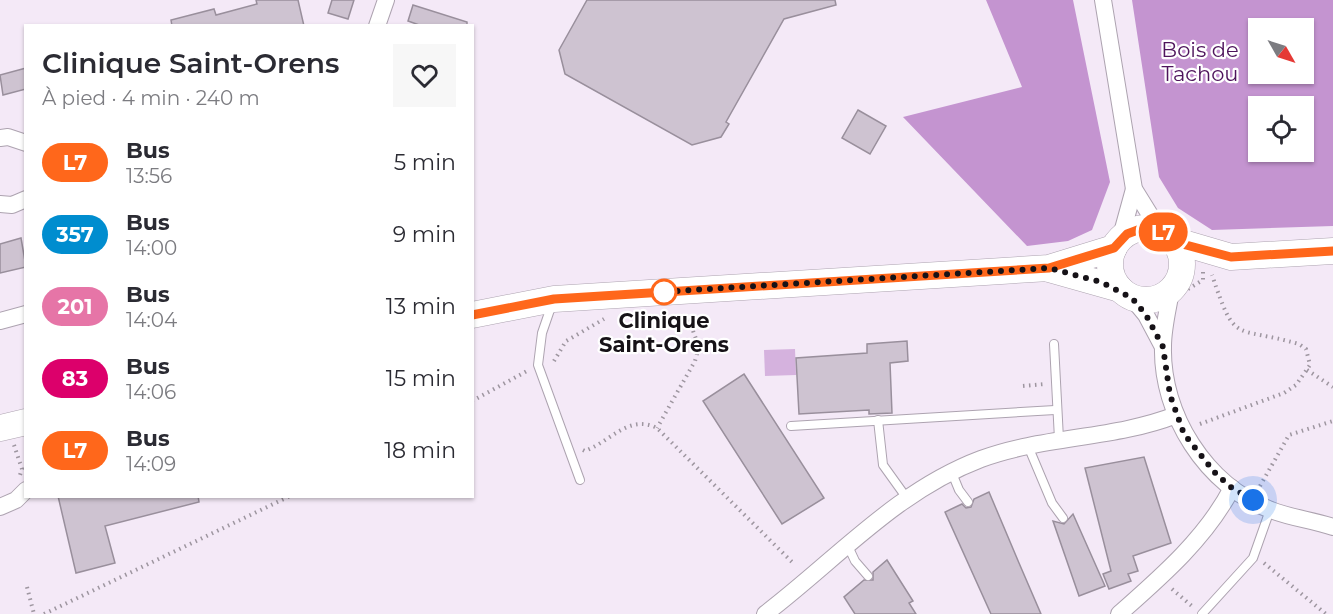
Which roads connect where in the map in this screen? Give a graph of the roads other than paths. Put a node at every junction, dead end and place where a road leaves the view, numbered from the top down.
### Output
1 (386, 0) edge
2 (1103, 0) edge
3 (379, 24) edge
4 (0, 138) edge
5 (24, 142) edge
6 (1134, 189) junction
7 (24, 200) edge
8 (0, 204) edge
9 (1167, 236) junction
10 (1117, 244) junction
11 (1333, 251) edge
12 (1231, 257) junction
13 (1049, 268) junction
14 (1174, 286) junction
15 (1126, 293) junction
16 (554, 299) junction
17 (24, 315) edge
18 (474, 315) edge
19 (0, 321) edge
20 (1054, 344) dead end
21 (1163, 347) junction
22 (1055, 410) junction
23 (1176, 415) junction
24 (878, 420) junction
25 (791, 426) dead end
26 (1059, 440) junction
27 (1028, 446) junction
28 (952, 473) junction
29 (580, 480) dead end
30 (22, 486) edge
31 (1232, 488) junction
32 (906, 497) junction
33 (968, 502) dead end
34 (0, 507) edge
35 (1270, 510) junction
36 (1064, 518) dead end
37 (1333, 527) edge
38 (848, 546) junction
39 (868, 576) dead end
40 (765, 614) edge
41 (1119, 614) edge
42 (1201, 614) edge

1 - 3 street
2 - 6 street
4 - 5 street
6 - 9 street
6 - 10 street
7 - 8 street
9 - 10 main road
9 - 12 main road
9 - 14 main road
10 - 13 main road
10 - 15 main road
11 - 12 main road
12 - 14 main road
13 - 15 main road
13 - 16 main road
14 - 15 main road
14 - 21 street
15 - 21 street
16 - 18 main road
16 - 29 lane
17 - 19 street
20 - 22 lane
21 - 23 street
22 - 24 lane
22 - 26 lane
23 - 26 street
23 - 31 street
24 - 25 lane
24 - 32 lane
26 - 27 street
27 - 28 street
27 - 36 lane
28 - 32 street
28 - 33 lane
30 - 34 street
31 - 35 street
31 - 41 street
32 - 38 street
35 - 37 street
35 - 42 lane
38 - 39 lane
38 - 40 street

